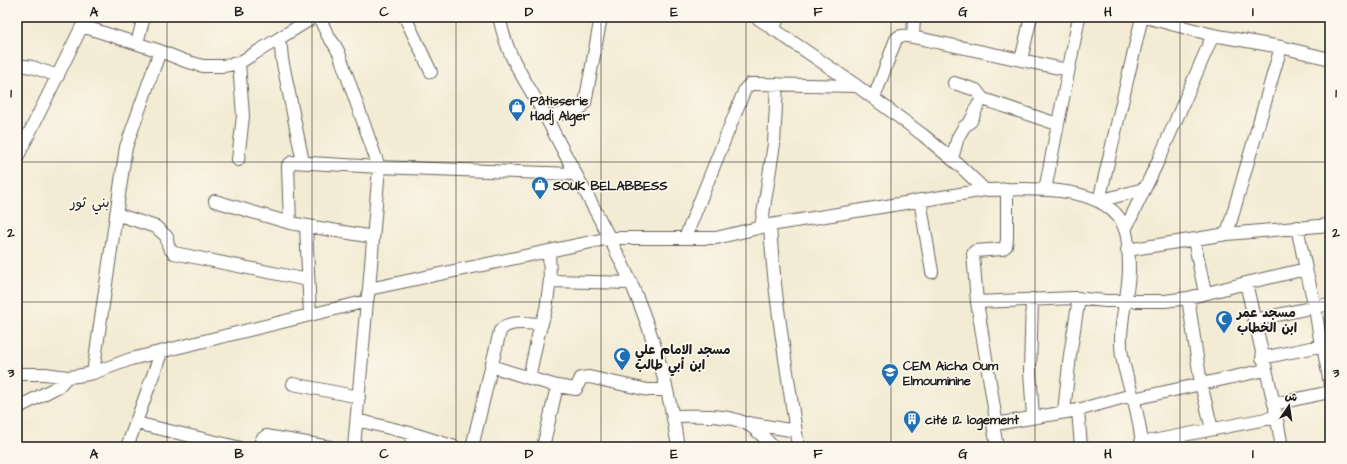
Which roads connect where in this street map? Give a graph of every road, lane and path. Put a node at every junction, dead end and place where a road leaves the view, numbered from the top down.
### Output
1 (144, 17) edge
2 (405, 17) edge
3 (499, 17) edge
4 (601, 17) edge
5 (756, 17) edge
6 (778, 17) edge
7 (914, 17) edge
8 (1031, 17) edge
9 (1079, 17) edge
10 (1147, 17) edge
11 (313, 18) edge
12 (83, 21) edge
13 (774, 30) junction
14 (1213, 35) junction
15 (913, 37) junction
16 (276, 41) junction
17 (137, 43) junction
18 (1281, 47) junction
19 (160, 51) junction
20 (1330, 59) edge
21 (1021, 60) junction
22 (239, 62) junction
23 (17, 65) edge
24 (1068, 70) junction
25 (431, 72) dead end
26 (58, 76) junction
27 (954, 83) dead end
28 (777, 84) junction
29 (857, 86) junction
30 (874, 98) junction
31 (983, 98) junction
32 (546, 118) junction
33 (1057, 124) junction
34 (17, 158) edge
35 (952, 159) junction
36 (238, 160) dead end
37 (303, 162) junction
38 (379, 166) junction
39 (574, 174) junction
40 (1007, 189) junction
41 (1144, 189) junction
42 (986, 190) junction
43 (1045, 190) junction
44 (920, 200) junction
45 (215, 201) dead end
46 (1099, 201) junction
47 (116, 214) junction
48 (290, 223) junction
49 (1330, 225) edge
50 (306, 226) junction
51 (766, 226) junction
52 (1297, 227) junction
53 (1125, 230) junction
54 (1227, 234) junction
55 (373, 237) junction
56 (610, 238) junction
57 (685, 238) junction
58 (1194, 240) junction
59 (1127, 250) junction
60 (549, 251) junction
61 (1306, 269) junction
62 (932, 272) dead end
63 (308, 280) junction
64 (550, 280) junction
65 (631, 283) junction
66 (1246, 283) junction
67 (1205, 293) junction
68 (368, 295) junction
69 (1079, 298) junction
70 (1188, 298) junction
71 (1032, 299) junction
72 (1126, 301) junction
73 (977, 302) junction
74 (1330, 304) edge
75 (1315, 307) junction
76 (310, 315) junction
77 (1254, 320) junction
78 (542, 324) junction
79 (1325, 345) edge
80 (161, 352) junction
81 (1262, 358) junction
82 (492, 366) junction
83 (1265, 370) junction
84 (93, 372) junction
85 (17, 374) edge
86 (67, 377) junction
87 (529, 378) junction
88 (292, 384) dead end
89 (1201, 384) junction
90 (1330, 384) edge
91 (557, 386) junction
92 (667, 390) junction
93 (1330, 392) edge
94 (359, 397) junction
95 (1133, 397) junction
96 (1274, 404) junction
97 (17, 408) edge
98 (1078, 410) junction
99 (1064, 412) junction
100 (673, 416) junction
101 (1033, 417) junction
102 (1276, 417) junction
103 (357, 420) junction
104 (136, 423) junction
105 (745, 423) junction
106 (1001, 423) junction
107 (1212, 429) junction
108 (796, 431) junction
109 (414, 434) junction
110 (1142, 445) edge
111 (771, 446) edge
112 (127, 447) edge
113 (237, 447) edge
114 (259, 447) edge
115 (330, 447) edge
116 (354, 447) edge
117 (410, 447) edge
118 (455, 447) edge
119 (472, 447) edge
120 (543, 447) edge
121 (678, 447) edge
122 (798, 447) edge
123 (997, 447) edge
124 (1081, 447) edge
125 (1282, 447) edge

1 - 17 street
2 - 25 street
3 - 32 street
4 - 32 street
5 - 13 street
6 - 13 street
7 - 15 street
8 - 21 street
9 - 24 street
10 - 14 street
10 - 46 street
11 - 16 street
11 - 38 street
12 - 17 street
12 - 26 street
13 - 29 street
14 - 18 street
14 - 41 street
15 - 21 street
15 - 30 street
16 - 22 street
16 - 37 street
17 - 19 street
18 - 20 street
18 - 54 street
19 - 22 street
19 - 47 street
21 - 24 street
22 - 36 street
23 - 26 street
24 - 33 street
26 - 34 street
27 - 31 street
28 - 29 street
28 - 51 street
28 - 57 street
29 - 30 street
30 - 35 street
31 - 33 street
31 - 35 street
32 - 39 street
33 - 43 street
35 - 42 street
37 - 38 street
37 - 48 street
38 - 39 street
38 - 55 street
39 - 56 street
40 - 42 street
40 - 43 street
40 - 73 street
41 - 46 street
41 - 53 street
42 - 44 street
43 - 46 street
44 - 51 street
44 - 62 street
45 - 48 street
46 - 53 street
47 - 63 street
47 - 84 street
48 - 50 street
49 - 52 street
50 - 55 street
50 - 63 street
51 - 57 street
51 - 108 street
52 - 54 street
52 - 61 street
53 - 59 street
54 - 58 street
55 - 68 street
56 - 57 street
56 - 60 street
56 - 65 street
58 - 59 street
58 - 67 street
59 - 72 street
60 - 64 street
60 - 68 street
61 - 66 street
61 - 75 street
63 - 76 street
64 - 65 street
64 - 78 street
65 - 92 street
66 - 67 street
66 - 77 street
67 - 70 street
68 - 76 street
68 - 94 street
69 - 71 street
69 - 72 street
69 - 99 street
70 - 72 street
70 - 89 street
71 - 73 street
71 - 101 street
72 - 95 street
73 - 106 street
74 - 75 street
75 - 77 street
75 - 79 street
76 - 80 street
77 - 81 street
78 - 82 street
78 - 87 street
79 - 81 street
79 - 90 street
80 - 84 street
80 - 104 street
81 - 83 street
82 - 87 street
82 - 119 street
83 - 89 street
83 - 96 street
84 - 86 street
85 - 86 street
86 - 97 street
87 - 91 street
88 - 94 street
89 - 95 street
89 - 107 street
91 - 92 street
91 - 120 street
92 - 100 street
93 - 96 street
94 - 103 street
95 - 98 street
95 - 110 street
96 - 102 street
98 - 99 street
98 - 124 street
99 - 101 street
100 - 105 street
100 - 121 street
101 - 106 street
102 - 107 street
102 - 125 street
103 - 109 street
103 - 116 street
104 - 112 street
104 - 113 street
105 - 108 street
105 - 111 street
106 - 123 street
107 - 110 street
108 - 122 street
109 - 117 street
109 - 118 street
114 - 115 street

